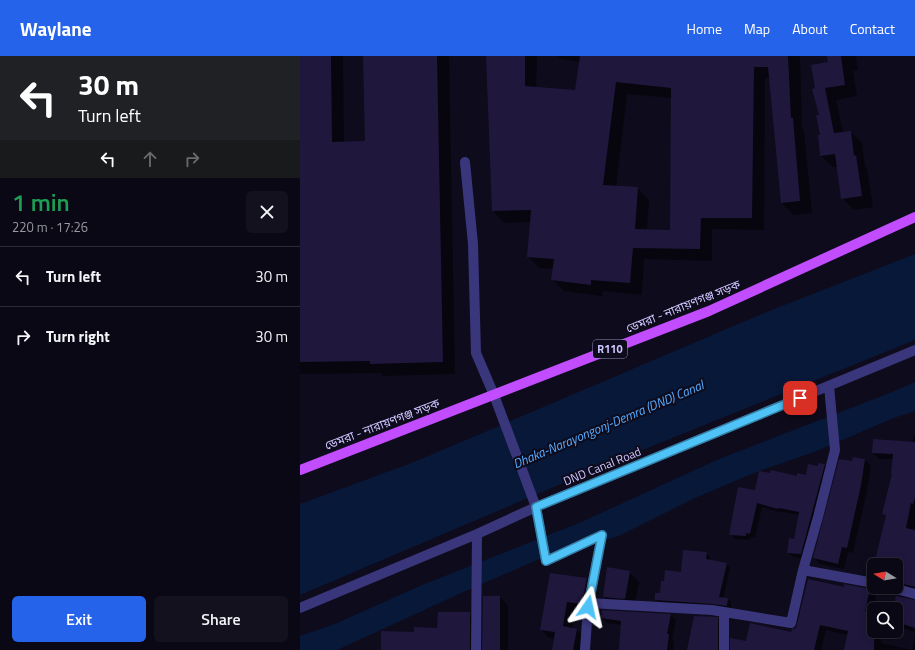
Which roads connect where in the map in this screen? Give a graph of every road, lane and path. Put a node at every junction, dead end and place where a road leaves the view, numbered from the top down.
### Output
1 (465, 162) dead end
2 (915, 217) edge
3 (915, 350) edge
4 (830, 386) junction
5 (494, 395) junction
6 (300, 470) edge
7 (536, 507) junction
8 (477, 534) junction
9 (803, 570) junction
10 (867, 582) edge
11 (903, 591) edge
12 (915, 594) edge
13 (589, 603) junction
14 (300, 608) edge
15 (724, 613) junction
16 (476, 650) edge
17 (585, 650) edge
18 (724, 650) edge

1 - 5 street
2 - 5 main road, ডেমরা - নারায়ণগঞ্জ সড়ক / R110
3 - 4 street, DND Canal Road
4 - 7 street, DND Canal Road
4 - 9 street
5 - 6 main road, ডেমরা - নারায়ণগঞ্জ সড়ক / R110
5 - 7 street
7 - 8 street, DND Canal Road
7 - 13 street
8 - 14 street, DND Canal Road
8 - 16 street
9 - 10 street
9 - 15 street
11 - 12 street
13 - 15 street
13 - 17 street
15 - 18 street

